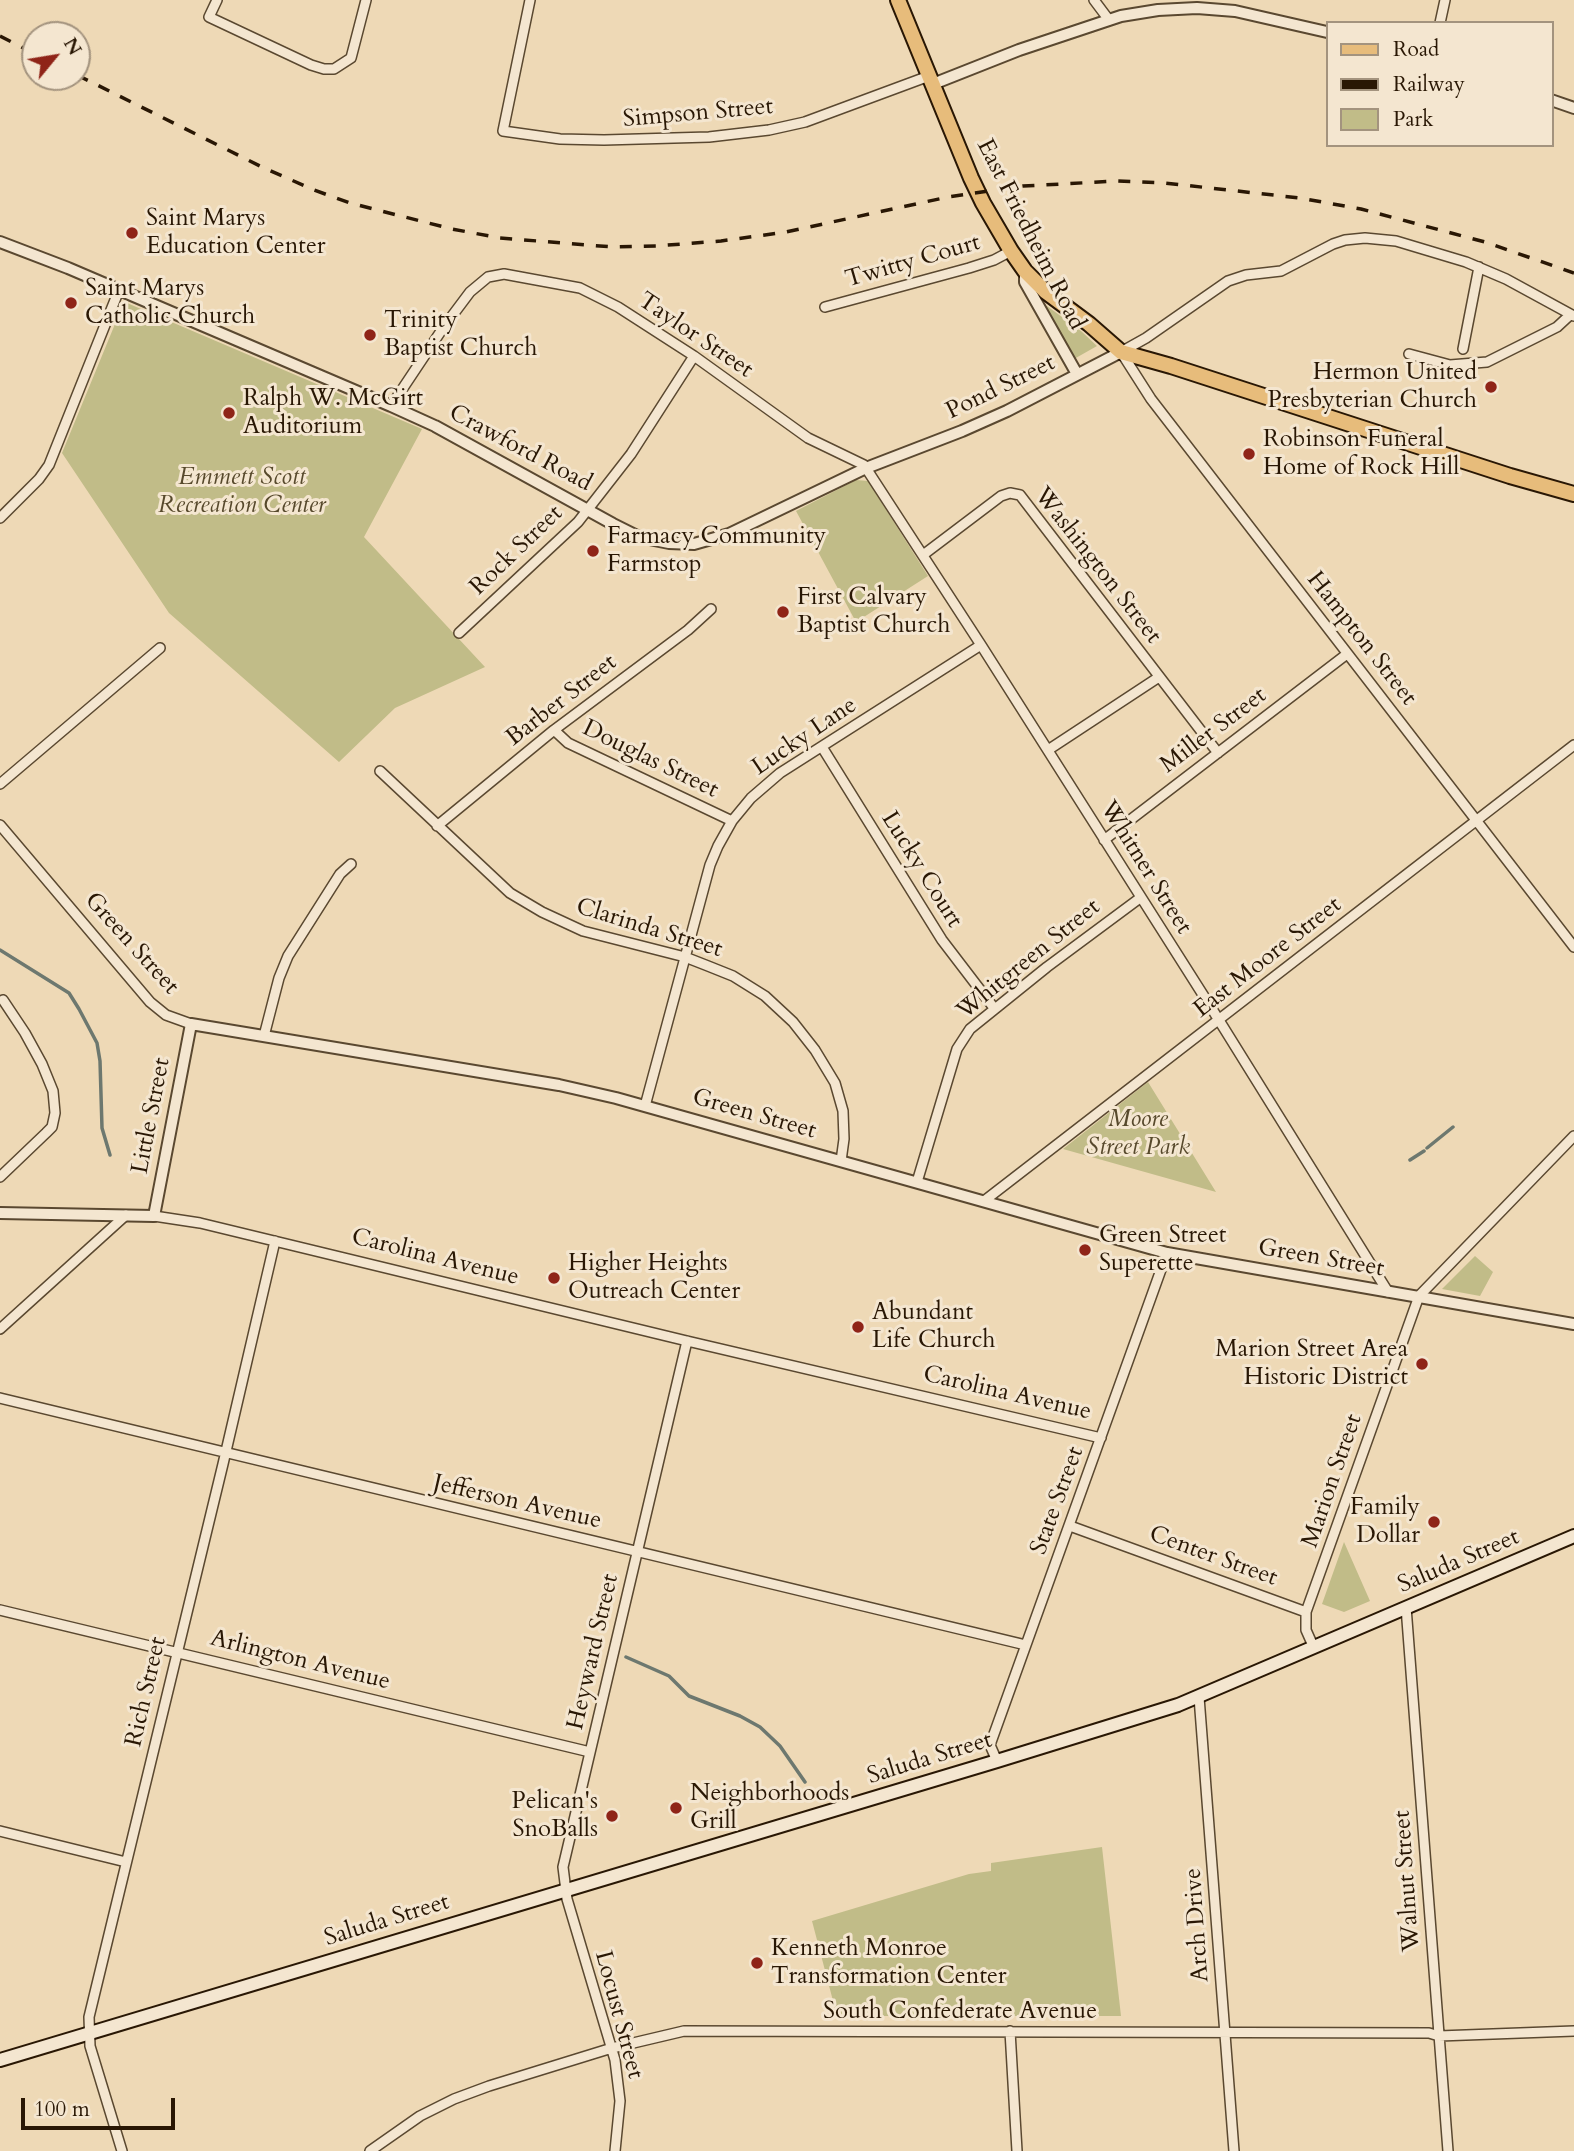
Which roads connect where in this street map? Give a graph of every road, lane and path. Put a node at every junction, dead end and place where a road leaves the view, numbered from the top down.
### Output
1 (217, 0) edge
2 (366, 0) edge
3 (530, 0) edge
4 (898, 0) edge
5 (1094, 0) edge
6 (1445, 2) edge
7 (1109, 20) junction
8 (1440, 21) edge
9 (1326, 32) edge
10 (931, 80) junction
11 (1553, 101) edge
12 (1574, 108) edge
13 (0, 242) edge
14 (1011, 251) junction
15 (1479, 267) junction
16 (1025, 271) junction
17 (119, 290) junction
18 (825, 307) dead end
19 (1572, 316) edge
20 (1464, 349) dead end
21 (1121, 352) junction
22 (1409, 354) dead end
23 (694, 356) junction
24 (1077, 374) junction
25 (391, 406) junction
26 (866, 468) junction
27 (1574, 494) edge
28 (587, 509) junction
29 (0, 518) edge
30 (923, 555) junction
31 (712, 609) dead end
32 (459, 633) dead end
33 (981, 645) junction
34 (160, 648) dead end
35 (1347, 654) junction
36 (1158, 677) junction
37 (554, 730) junction
38 (1574, 745) edge
39 (822, 747) junction
40 (1048, 750) junction
41 (1218, 753) junction
42 (380, 771) dead end
43 (0, 784) edge
44 (732, 821) junction
45 (1477, 821) junction
46 (0, 825) edge
47 (438, 826) junction
48 (1104, 840) junction
49 (351, 864) dead end
50 (1140, 898) junction
51 (1574, 947) edge
52 (685, 957) junction
53 (3, 1000) dead end
54 (994, 1009) junction
55 (1219, 1020) junction
56 (191, 1024) junction
57 (264, 1036) junction
58 (645, 1106) junction
59 (1574, 1136) edge
60 (841, 1161) junction
61 (0, 1177) edge
62 (917, 1182) junction
63 (984, 1201) junction
64 (0, 1213) edge
65 (126, 1215) junction
66 (154, 1216) junction
67 (275, 1241) junction
68 (1167, 1253) junction
69 (1388, 1292) junction
70 (1419, 1297) junction
71 (1574, 1324) edge
72 (0, 1329) edge
73 (687, 1341) junction
74 (0, 1398) edge
75 (1101, 1438) junction
76 (226, 1453) junction
77 (1070, 1526) junction
78 (1574, 1536) edge
79 (637, 1552) junction
80 (1406, 1607) junction
81 (0, 1610) edge
82 (1306, 1612) junction
83 (1026, 1646) junction
84 (1314, 1648) junction
85 (177, 1651) junction
86 (1199, 1697) junction
87 (590, 1752) junction
88 (997, 1761) junction
89 (0, 1831) edge
90 (126, 1862) junction
91 (565, 1890) junction
92 (1574, 2031) edge
93 (1010, 2032) junction
94 (1225, 2032) junction
95 (88, 2033) junction
96 (1439, 2036) junction
97 (612, 2048) junction
98 (0, 2060) edge
99 (122, 2151) edge
100 (370, 2151) edge
101 (615, 2151) edge
102 (1017, 2151) edge
103 (1234, 2151) edge
104 (1448, 2151) edge

1 - 2 street
3 - 10 street, Simpson Street
4 - 10 main road, East Friedheim Road
5 - 7 street
6 - 8 street
7 - 9 street
7 - 10 street
10 - 14 main road, East Friedheim Road
11 - 12 street
13 - 17 street, Crawford Road
14 - 16 main road, East Friedheim Road
14 - 18 street, Twitty Court
15 - 19 street, Pond Street
15 - 20 street
15 - 21 street, Pond Street
16 - 21 main road
16 - 24 street, East Friedheim Road
17 - 25 street, Crawford Road
17 - 29 street
19 - 22 street
21 - 24 street, Pond Street
21 - 27 main road
21 - 35 street, Hampton Street
23 - 25 street, Taylor Street
23 - 26 street, Taylor Street
23 - 28 street, Rock Street
24 - 26 street, Pond Street
25 - 28 street, Crawford Road
26 - 28 street, Crawford Road
26 - 30 street, Whitner Street
28 - 32 street, Rock Street
30 - 33 street, Whitner Street
30 - 36 street, Washington Street
31 - 37 street, Barber Street
33 - 39 street, Lucky Lane
33 - 40 street, Whitner Street
34 - 43 street
35 - 41 street, Miller Street
35 - 45 street, Hampton Street
36 - 40 street
36 - 41 street, Washington Street
37 - 44 street, Douglas Street
37 - 47 street, Barber Street
38 - 45 street, East Moore Street
39 - 44 street, Lucky Lane
39 - 54 street, Lucky Court
40 - 48 street, Whitner Street
41 - 48 street, Miller Street
42 - 47 street, Clarinda Street
44 - 52 street, Lucky Lane
45 - 51 street, Hampton Street
45 - 55 street, East Moore Street
46 - 56 street, Green Street
47 - 52 street, Clarinda Street
48 - 50 street, Whitner Street
49 - 57 street
50 - 54 street, Whitgreen Street
50 - 55 street, Whitner Street
52 - 58 street, Lucky Lane
52 - 60 street, Clarinda Street
53 - 61 street
54 - 62 street, Whitgreen Street
55 - 63 street, East Moore Street
55 - 69 street, Whitner Street
56 - 57 street, Green Street
56 - 66 street, Little Street
57 - 58 street, Green Street
58 - 60 street, Green Street
59 - 70 street, Marion Street
60 - 62 street, Green Street
62 - 63 street, Green Street
63 - 68 street, Green Street
64 - 65 street, Carolina Avenue
65 - 66 street, Carolina Avenue
65 - 72 street
66 - 67 street, Carolina Avenue
67 - 73 street, Carolina Avenue
67 - 76 street, Rich Street
68 - 69 street, Green Street
68 - 75 street, State Street
69 - 70 street, Green Street
70 - 71 street, Green Street
70 - 82 street, Marion Street
73 - 75 street, Carolina Avenue
73 - 79 street, Heyward Street
74 - 76 street, Jefferson Avenue
75 - 77 street, State Street
76 - 79 street, Jefferson Avenue
76 - 85 street, Rich Street
77 - 82 street, Center Street
77 - 83 street, State Street
78 - 80 main road, Saluda Street
79 - 83 street, Jefferson Avenue
79 - 87 street, Heyward Street
80 - 84 main road, Saluda Street
80 - 96 street, Walnut Street
81 - 85 street, Arlington Avenue
82 - 84 street
83 - 88 street, State Street
84 - 86 main road, Saluda Street
85 - 87 street, Arlington Avenue
85 - 90 street, Rich Street
86 - 88 main road, Saluda Street
86 - 94 street, Arch Drive
87 - 91 street, Heyward Street
88 - 91 main road, Saluda Street
89 - 90 street
90 - 95 street, Rich Street
91 - 95 main road, Saluda Street
91 - 97 street, Locust Street
92 - 96 street, South Confederate Avenue
93 - 94 street, South Confederate Avenue
93 - 97 street, South Confederate Avenue
93 - 102 street
94 - 96 street, South Confederate Avenue
94 - 103 street, Arch Drive
95 - 98 main road, Saluda Street
95 - 99 street, Rich Street
96 - 104 street, Walnut Street
97 - 100 street, South Confederate Avenue
97 - 101 street, Locust Street

